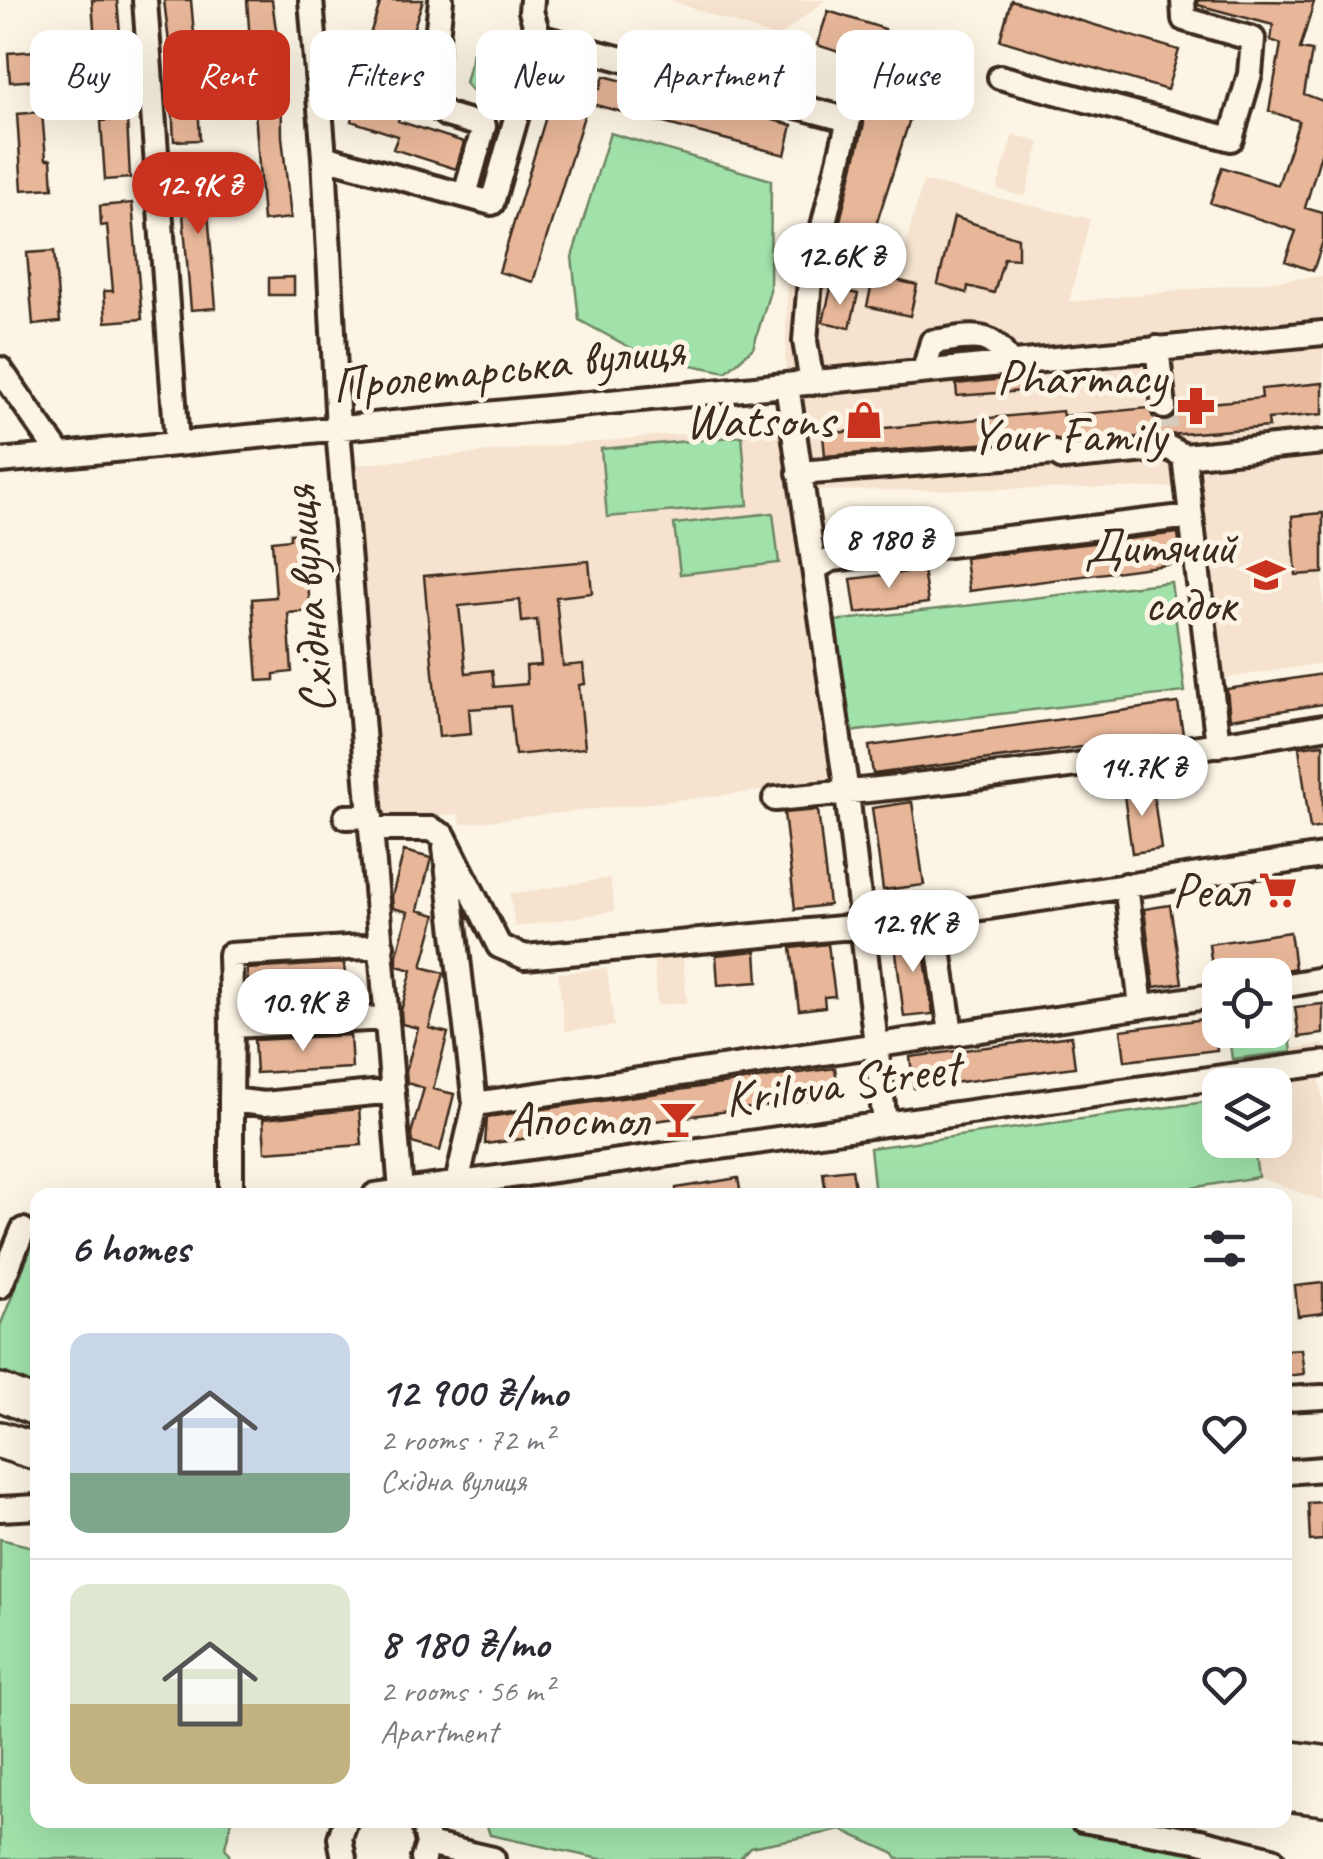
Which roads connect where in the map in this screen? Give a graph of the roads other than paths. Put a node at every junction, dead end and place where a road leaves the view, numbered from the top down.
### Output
1 (145, 0) edge
2 (310, 0) edge
3 (442, 0) edge
4 (532, 0) edge
5 (1183, 0) edge
6 (536, 30) edge
7 (597, 53) edge
8 (1000, 77) dead end
9 (515, 120) edge
10 (324, 158) junction
11 (465, 195) junction
12 (1323, 333) edge
13 (1157, 348) junction
14 (0, 369) edge
15 (812, 382) junction
16 (787, 385) junction
17 (1164, 407) tunnel mouth
18 (338, 429) junction
19 (1323, 442) edge
20 (177, 444) junction
21 (1173, 447) junction
22 (60, 456) junction
23 (0, 462) edge
24 (800, 473) junction
25 (1191, 516) junction
26 (814, 569) junction
27 (1323, 728) edge
28 (1218, 746) junction
29 (846, 793) junction
30 (775, 799) dead end
31 (346, 817) dead end
32 (372, 822) junction
33 (444, 836) junction
34 (1323, 856) edge
35 (1126, 885) junction
36 (934, 915) junction
37 (863, 926) junction
38 (382, 946) junction
39 (1323, 979) edge
40 (1292, 984) edge
41 (1202, 997) edge
42 (1141, 1006) junction
43 (388, 1018) junction
44 (232, 1026) junction
45 (952, 1032) junction
46 (878, 1043) junction
47 (1323, 1063) edge
48 (393, 1091) junction
49 (231, 1100) junction
50 (476, 1104) junction
51 (885, 1122) junction
52 (457, 1183) junction
53 (231, 1188) edge
54 (401, 1188) edge
55 (422, 1188) edge
56 (20, 1230) edge
57 (0, 1286) edge
58 (0, 1392) edge
59 (1323, 1397) edge
60 (1292, 1399) edge
61 (0, 1404) edge
62 (30, 1405) edge
63 (30, 1415) edge
64 (0, 1440) edge
65 (30, 1449) edge
66 (1323, 1469) edge
67 (1292, 1471) edge
68 (30, 1507) edge
69 (0, 1509) edge
70 (1292, 1757) edge
71 (1323, 1760) edge
72 (1292, 1793) edge
73 (1323, 1797) edge
74 (343, 1828) edge
75 (1130, 1828) edge
76 (426, 1851) edge
77 (344, 1859) edge
78 (493, 1859) edge
79 (1272, 1859) edge

1 - 20 street
2 - 10 street, Східна вулиця
3 - 11 street
4 - 6 street
5 - 8 street
7 - 15 street
9 - 11 street
10 - 11 street
10 - 18 street, Східна вулиця
12 - 13 street, Пролетарська вулиця
13 - 15 street, Пролетарська вулиця
13 - 17 street
14 - 22 street
15 - 16 street, Пролетарська вулиця
16 - 18 street, Пролетарська вулиця
16 - 24 street
18 - 20 street, Пролетарська вулиця
18 - 32 street, Східна вулиця
19 - 21 street
20 - 22 street, Пролетарська вулиця
21 - 24 street
21 - 25 street
22 - 23 street, Пролетарська вулиця
24 - 26 street
25 - 26 street
25 - 28 street
26 - 29 street
27 - 28 street
28 - 29 street
29 - 30 street
29 - 37 street
31 - 32 street
32 - 33 street
32 - 38 street, Східна вулиця
33 - 37 street
33 - 50 street
34 - 35 street
35 - 36 street
35 - 42 street
36 - 37 street
36 - 45 street
37 - 46 street
38 - 43 street, Східна вулиця
38 - 44 street
39 - 40 street
41 - 42 street
42 - 45 street
43 - 44 street
43 - 48 street, Східна вулиця
44 - 49 street
45 - 46 street
46 - 50 street
46 - 51 street
47 - 51 street, Krilova Street
48 - 49 street
48 - 54 street, Східна вулиця
49 - 53 street
50 - 52 street
51 - 52 street, Krilova Street
52 - 55 street, Krilova Street
56 - 57 street
58 - 62 highway
59 - 60 street
61 - 63 highway
64 - 65 highway
66 - 67 street
68 - 69 street
70 - 71 highway
72 - 73 highway
74 - 77 street
75 - 79 street
76 - 78 street

